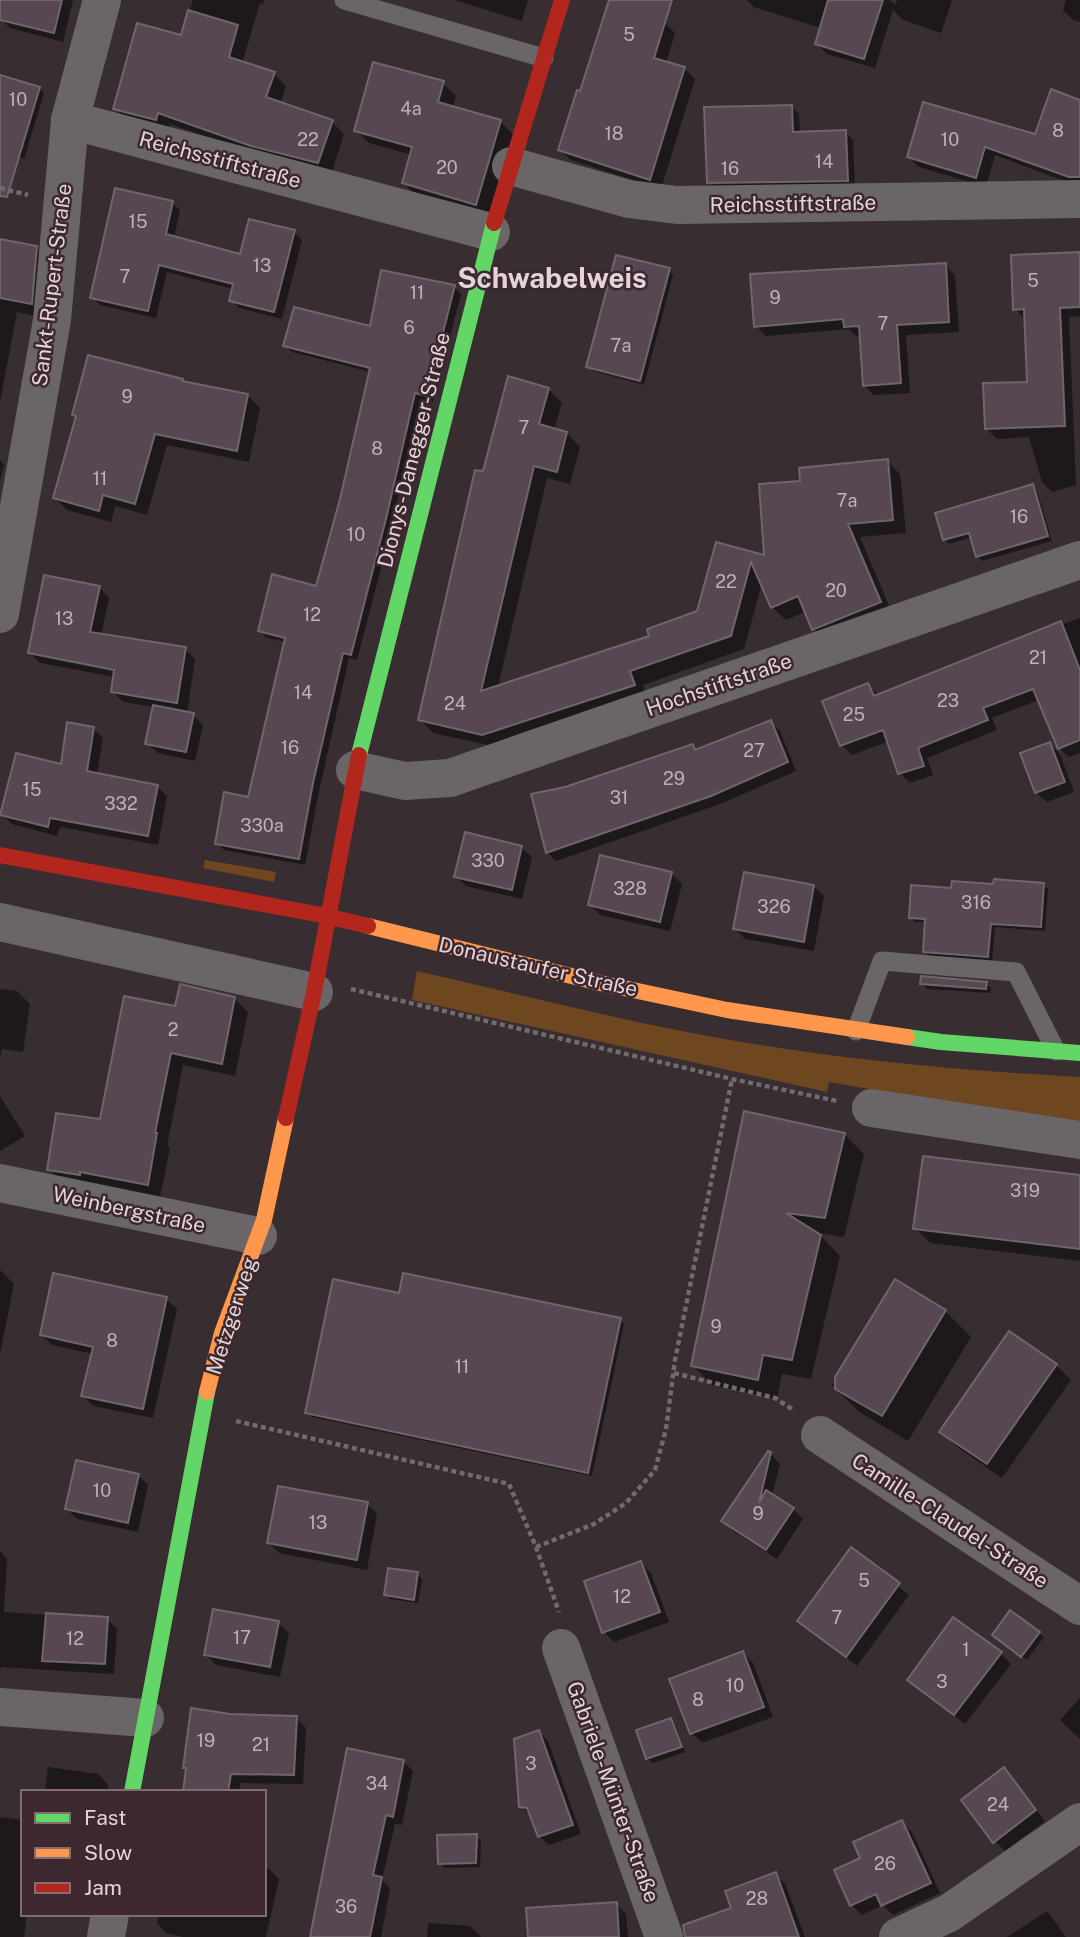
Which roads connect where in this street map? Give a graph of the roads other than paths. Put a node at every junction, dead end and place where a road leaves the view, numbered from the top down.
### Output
1 (102, 0) edge
2 (344, 0) edge
3 (562, 0) edge
4 (544, 58) junction
5 (70, 120) junction
6 (511, 166) junction
7 (1080, 199) edge
8 (491, 232) junction
9 (1080, 560) edge
10 (0, 614) edge
11 (355, 770) junction
12 (0, 855) edge
13 (327, 916) junction
14 (0, 922) edge
15 (315, 987) junction
16 (856, 1031) junction
17 (1056, 1051) junction
18 (1080, 1053) edge
19 (870, 1108) road end
20 (1080, 1140) edge
21 (0, 1183) edge
22 (258, 1236) junction
23 (820, 1435) road end
24 (1080, 1606) edge
25 (561, 1648) road end
26 (0, 1707) edge
27 (145, 1718) junction
28 (132, 1790) edge
29 (1080, 1822) edge
30 (110, 1916) edge
31 (106, 1937) edge
32 (664, 1937) edge
33 (898, 1937) edge

1 - 5 street, Sankt-Rupert-Straße
2 - 4 lane
3 - 4 street, Dionys-Danegger-Straße
4 - 6 street, Dionys-Danegger-Straße
5 - 8 street, Reichsstiftstraße
5 - 10 street, Sankt-Rupert-Straße
6 - 7 street, Reichsstiftstraße
6 - 8 street, Dionys-Danegger-Straße
8 - 11 street, Dionys-Danegger-Straße
9 - 11 street, Hochstiftstraße
11 - 13 street, Dionys-Danegger-Straße
12 - 13 street, Donaustaufer Straße
13 - 15 street, Metzgerweg
13 - 16 street, Donaustaufer Straße
14 - 15 street
15 - 22 street, Metzgerweg
16 - 17 street, Donaustaufer Straße
16 - 17 lane
17 - 18 street, Donaustaufer Straße
19 - 20 street
21 - 22 street, Weinbergstraße
22 - 27 street, Metzgerweg
23 - 24 street, Camille-Claudel-Straße
25 - 32 street, Gabriele-Münter-Straße
26 - 27 street
27 - 28 street, Metzgerweg
29 - 33 street
30 - 31 street

